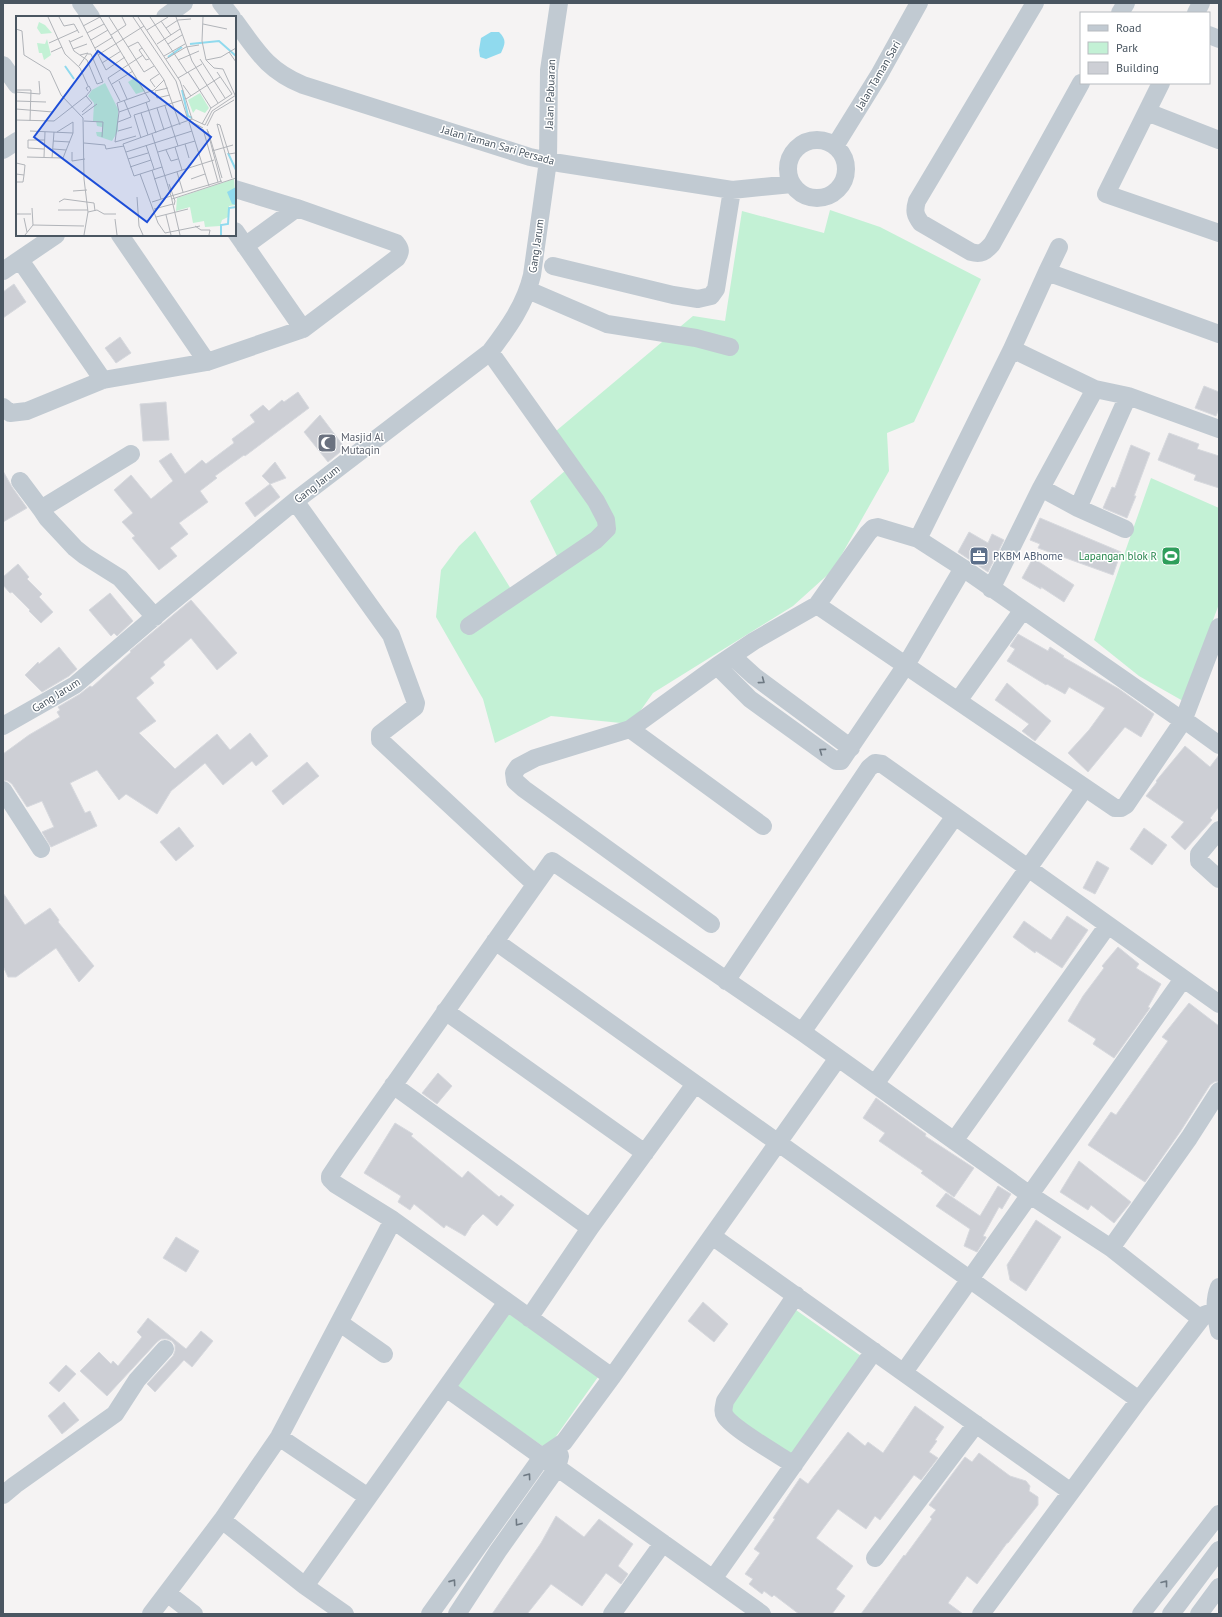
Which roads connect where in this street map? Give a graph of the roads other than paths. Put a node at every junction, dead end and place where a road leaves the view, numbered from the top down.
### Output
1 (81, 3) edge
2 (184, 3) edge
3 (221, 3) edge
4 (559, 3) edge
5 (919, 3) edge
6 (1035, 3) edge
7 (1126, 3) edge
8 (1201, 3) edge
9 (1121, 12) edge
10 (1196, 12) edge
11 (90, 16) edge
12 (166, 16) edge
13 (231, 16) edge
14 (236, 22) edge
15 (3, 65) edge
16 (16, 84) edge
17 (1081, 84) edge
18 (1161, 84) edge
19 (1147, 112) junction
20 (1219, 140) edge
21 (16, 142) edge
22 (834, 146) junction
23 (3, 150) edge
24 (548, 161) junction
25 (792, 184) junction
26 (236, 189) edge
27 (732, 190) junction
28 (298, 208) junction
29 (236, 232) edge
30 (1219, 233) edge
31 (55, 236) edge
32 (121, 236) edge
33 (245, 246) junction
34 (1059, 247) dead end
35 (20, 260) junction
36 (553, 266) dead end
37 (3, 271) edge
38 (1047, 272) junction
39 (528, 290) junction
40 (303, 329) junction
41 (1219, 334) edge
42 (730, 347) dead end
43 (1012, 349) junction
44 (490, 352) junction
45 (207, 362) junction
46 (103, 380) junction
47 (1095, 389) junction
48 (1128, 396) junction
49 (3, 407) edge
50 (1219, 429) edge
51 (131, 454) dead end
52 (20, 481) dead end
53 (1041, 488) junction
54 (295, 501) junction
55 (1078, 508) junction
56 (41, 509) junction
57 (1125, 530) dead end
58 (918, 539) junction
59 (963, 568) junction
60 (991, 589) junction
61 (817, 605) junction
62 (1022, 611) junction
63 (155, 617) junction
64 (470, 626) dead end
65 (1219, 627) edge
66 (732, 656) junction
67 (717, 666) junction
68 (906, 666) junction
69 (958, 701) junction
70 (1183, 721) junction
71 (3, 726) edge
72 (630, 729) junction
73 (1219, 745) edge
74 (851, 748) junction
75 (1085, 788) junction
76 (3, 790) edge
77 (954, 816) junction
78 (763, 826) dead end
79 (1219, 830) edge
80 (41, 849) dead end
81 (1028, 868) junction
82 (1219, 878) edge
83 (535, 884) junction
84 (711, 924) dead end
85 (1108, 925) junction
86 (495, 941) junction
87 (1183, 979) junction
88 (726, 981) junction
89 (1219, 1004) edge
90 (445, 1011) junction
91 (802, 1032) junction
92 (838, 1058) junction
93 (695, 1084) junction
94 (875, 1084) junction
95 (393, 1085) junction
96 (1219, 1091) edge
97 (954, 1141) junction
98 (778, 1143) junction
99 (645, 1153) junction
100 (1030, 1195) junction
101 (393, 1220) junction
102 (590, 1228) junction
103 (712, 1236) junction
104 (1111, 1248) junction
105 (969, 1280) junction
106 (1219, 1287) edge
107 (796, 1296) junction
108 (507, 1302) junction
109 (1211, 1314) edge
110 (529, 1318) junction
111 (340, 1323) junction
112 (1219, 1331) edge
113 (164, 1349) dead end
114 (874, 1352) junction
115 (384, 1354) dead end
116 (904, 1372) junction
117 (612, 1377) junction
118 (446, 1388) junction
119 (1138, 1400) junction
120 (976, 1424) junction
121 (279, 1437) junction
122 (564, 1442) junction
123 (542, 1457) junction
124 (794, 1465) junction
125 (557, 1468) junction
126 (1071, 1492) junction
127 (3, 1495) edge
128 (368, 1497) junction
129 (1219, 1514) edge
130 (222, 1520) junction
131 (663, 1543) junction
132 (1219, 1550) edge
133 (875, 1558) dead end
134 (713, 1579) junction
135 (305, 1586) junction
136 (1219, 1587) edge
137 (167, 1593) junction
138 (151, 1614) edge
139 (194, 1614) edge
140 (344, 1614) edge
141 (430, 1614) edge
142 (457, 1614) edge
143 (612, 1614) edge
144 (762, 1614) edge
145 (981, 1614) edge
146 (1141, 1614) edge
147 (1171, 1614) edge
148 (1199, 1614) edge

1 - 11 street
2 - 12 street
3 - 13 street
4 - 24 street, Jalan Pabuaran
5 - 22 street, Jalan Taman Sari
6 - 17 street
7 - 9 street
8 - 10 street
14 - 24 street, Jalan Taman Sari Persada
15 - 16 street
18 - 19 street
19 - 20 street
19 - 30 street
21 - 23 street
22 - 25 street
22 - 25 street
24 - 27 street, Jalan Taman Sari Persada
24 - 39 street, Gang Jarum
25 - 27 street, Jalan Taman Sari Persada
26 - 28 street
27 - 36 street
28 - 33 street
28 - 40 street
29 - 33 street
31 - 35 street
32 - 45 street
33 - 40 street
34 - 38 street
35 - 37 street
35 - 46 street
38 - 41 street
38 - 43 street
39 - 42 street
39 - 44 street, Gang Jarum
40 - 45 street
43 - 47 street
43 - 58 street
44 - 54 street, Gang Jarum
44 - 64 street
45 - 46 street
46 - 49 street
47 - 48 street
47 - 53 street
48 - 50 street
48 - 55 street
51 - 56 street
52 - 56 street
53 - 55 street
53 - 60 street
54 - 63 street, Gang Jarum
54 - 83 street
55 - 57 street
56 - 63 street
58 - 59 street
58 - 61 street
59 - 60 street
59 - 68 street
60 - 62 street
61 - 66 street
61 - 68 street
62 - 69 street
62 - 70 street
63 - 71 street, Gang Jarum
65 - 70 street
66 - 67 street
66 -> 74 street
67 - 72 street
74 -> 67 street
68 - 69 street
68 - 74 street
69 - 75 street
70 - 73 street
70 - 75 street
72 - 78 street
72 - 84 street
75 - 81 street
76 - 80 street
77 - 81 street
77 - 88 street
77 - 91 street
79 - 82 street
81 - 85 street
81 - 94 street
83 - 86 street
83 - 88 street
85 - 87 street
85 - 97 street
86 - 90 street
86 - 93 street
87 - 89 street
87 - 100 street
88 - 91 street
90 - 95 street
90 - 99 street
91 - 92 street
92 - 94 street
92 - 98 street
93 - 98 street
93 - 99 street
94 - 97 street
95 - 101 street
95 - 102 street
96 - 104 street
97 - 100 street
98 - 103 street
98 - 105 street
99 - 102 street
100 - 104 street
100 - 105 street
101 - 108 street
101 - 111 street
102 - 110 street
103 - 107 street
103 - 117 street
104 - 109 street
105 - 116 street
105 - 119 street
106 - 109 street
107 - 114 street
107 - 124 street
108 - 110 street
108 - 118 street
109 - 112 street
109 - 119 street
110 - 117 street
111 - 115 street
111 - 121 street
113 - 127 street
114 - 116 street
114 - 124 street
116 - 120 street
117 - 122 street
118 - 123 street
118 - 128 street
119 - 126 street
120 - 126 street
120 - 133 street
121 - 128 street
121 - 130 street
122 - 123 street
122 - 125 street
123 - 125 street
141 -> 123 street
124 - 134 street
125 - 131 street
125 -> 142 street
126 - 145 street
128 - 135 street
146 -> 129 street
130 - 135 street
130 - 137 street
131 - 134 street
131 - 143 street
132 - 147 street
134 - 144 street
135 - 140 street
136 - 148 street
137 - 138 street
137 - 139 street

